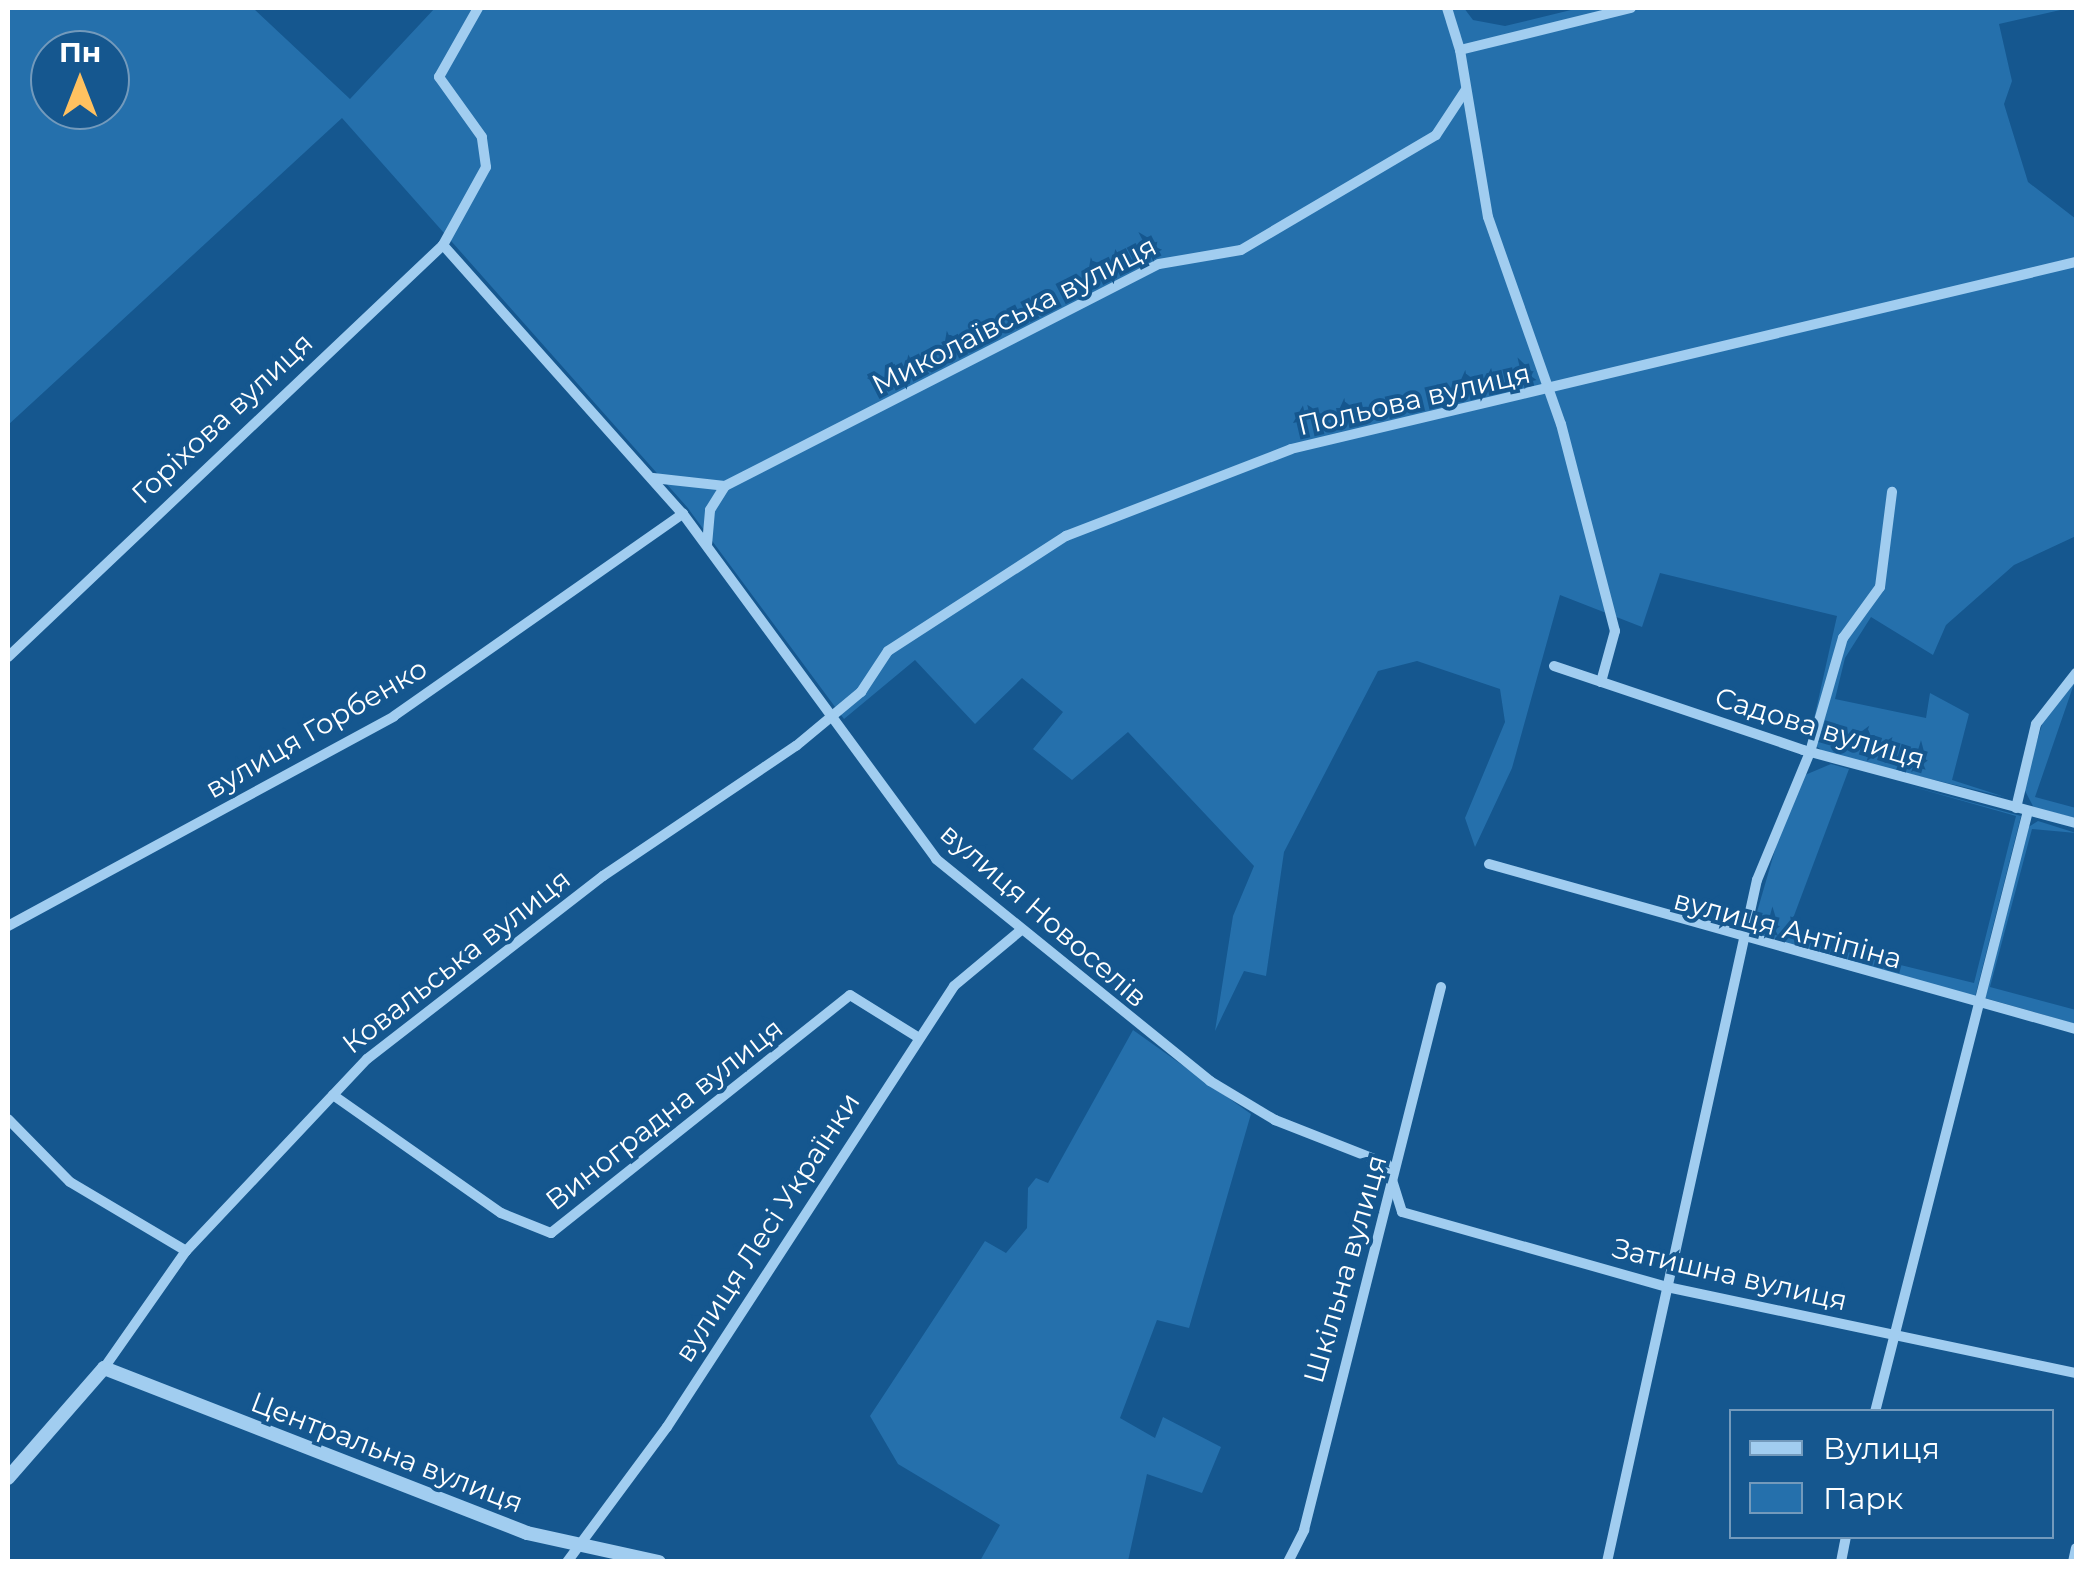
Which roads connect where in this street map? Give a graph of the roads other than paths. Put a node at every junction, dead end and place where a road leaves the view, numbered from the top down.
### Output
1 (478, 8) edge
2 (1447, 8) edge
3 (1632, 8) edge
4 (1460, 50) junction
5 (1465, 92) junction
6 (443, 245) junction
7 (2076, 262) edge
8 (1546, 392) junction
9 (652, 477) junction
10 (725, 486) junction
11 (1892, 492) dead end
12 (684, 514) junction
13 (707, 546) junction
14 (8, 657) edge
15 (1554, 666) dead end
16 (2076, 672) edge
17 (1602, 682) junction
18 (828, 718) junction
19 (1810, 752) junction
20 (2022, 810) junction
21 (2076, 823) edge
22 (1490, 864) dead end
23 (8, 926) edge
24 (1020, 930) junction
25 (1743, 942) junction
26 (1441, 987) dead end
27 (1978, 1003) junction
28 (2076, 1029) edge
29 (919, 1038) junction
30 (333, 1096) junction
31 (8, 1119) edge
32 (1392, 1189) junction
33 (186, 1252) junction
34 (1667, 1287) junction
35 (1892, 1334) junction
36 (104, 1368) junction
37 (2076, 1373) edge
38 (1876, 1409) edge
39 (8, 1478) edge
40 (579, 1542) junction
41 (2076, 1548) edge
42 (567, 1562) edge
43 (658, 1562) edge
44 (1288, 1562) edge
45 (1607, 1562) edge
46 (2073, 1562) edge

1 - 6 street, Горіхова вулиця
2 - 4 street
3 - 4 street
4 - 5 street
5 - 8 street
5 - 10 street, Миколаївська вулиця
6 - 9 street, вулиця Новоселів
6 - 14 street, Горіхова вулиця
7 - 8 street, Польова вулиця
8 - 17 street
8 - 18 street, Польова вулиця
9 - 10 street
9 - 12 street, вулиця Новоселів
10 - 13 street
11 - 19 street
12 - 13 street, вулиця Новоселів
12 - 23 street, вулиця Горбенко
13 - 18 street, вулиця Новоселів
15 - 17 street, Садова вулиця
16 - 20 street
17 - 19 street, Садова вулиця
18 - 24 street, вулиця Новоселів
18 - 30 street, Ковальська вулиця
19 - 20 street, Садова вулиця
19 - 25 street
20 - 21 street, Садова вулиця
20 - 27 street
22 - 25 street, вулиця Антіпіна
24 - 29 street, вулиця Лесі Українки
24 - 32 street, вулиця Новоселів
25 - 27 street, вулиця Антіпіна
25 - 34 street
26 - 32 street, Шкільна вулиця
27 - 28 street, вулиця Антіпіна
27 - 35 street
29 - 30 street, Виноградна вулиця
29 - 40 street, вулиця Лесі Українки
30 - 33 street, Ковальська вулиця
31 - 33 street
32 - 34 street, Затишна вулиця
32 - 44 street, Шкільна вулиця
33 - 36 street, Ковальська вулиця
34 - 35 street, Затишна вулиця
34 - 45 street
35 - 37 street, Затишна вулиця
35 - 38 street
36 - 39 street, Ковальська вулиця
36 - 40 street, Центральна вулиця
40 - 42 street, вулиця Лесі Українки
40 - 43 street, Центральна вулиця
41 - 46 street

